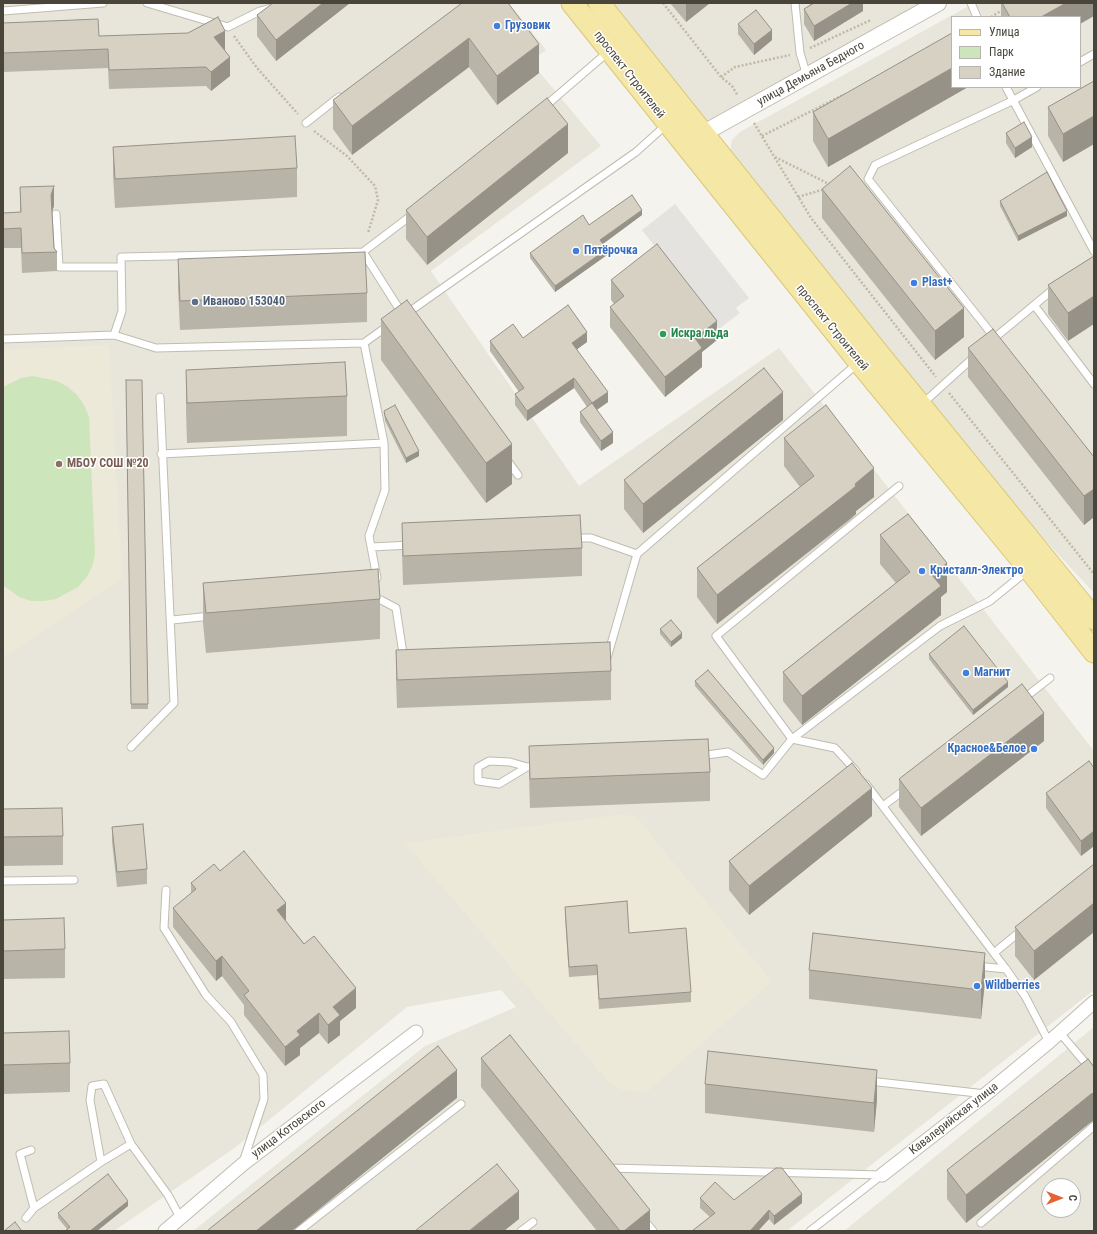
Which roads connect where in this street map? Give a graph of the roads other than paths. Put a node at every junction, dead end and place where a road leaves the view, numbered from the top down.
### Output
1 (103, 3) edge
2 (147, 3) edge
3 (572, 3) edge
4 (599, 3) edge
5 (794, 3) edge
6 (938, 3) edge
7 (971, 3) edge
8 (274, 4) edge
9 (3, 11) edge
10 (977, 16) edge
11 (610, 50) junction
12 (1094, 54) edge
13 (1081, 61) edge
14 (807, 76) junction
15 (1006, 88) edge
16 (1035, 88) edge
17 (344, 94) edge
18 (1012, 101) junction
19 (538, 112) edge
20 (306, 123) road end
21 (668, 123) junction
22 (703, 133) junction
23 (685, 143) junction
24 (416, 211) edge
25 (56, 214) dead end
26 (1094, 251) edge
27 (363, 252) junction
28 (121, 267) junction
29 (1064, 282) edge
30 (1034, 305) junction
31 (403, 316) junction
32 (408, 322) edge
33 (114, 335) junction
34 (3, 339) edge
35 (992, 340) junction
36 (364, 343) junction
37 (1000, 344) edge
38 (977, 354) edge
39 (859, 362) junction
40 (1094, 384) edge
41 (160, 397) dead end
42 (921, 405) junction
43 (384, 442) junction
44 (161, 454) junction
45 (504, 456) edge
46 (518, 475) dead end
47 (899, 486) dead end
48 (567, 538) edge
49 (418, 545) edge
50 (371, 546) junction
51 (637, 554) junction
52 (1029, 569) junction
53 (218, 615) edge
54 (1094, 619) edge
55 (172, 620) junction
56 (1094, 652) edge
57 (600, 658) edge
58 (406, 670) edge
59 (1050, 678) dead end
60 (1019, 702) edge
61 (792, 739) junction
62 (131, 747) dead end
63 (690, 756) edge
64 (543, 766) edge
65 (527, 767) junction
66 (914, 782) edge
67 (883, 806) junction
68 (74, 880) dead end
69 (3, 882) edge
70 (166, 890) dead end
71 (1025, 928) edge
72 (994, 952) junction
73 (967, 966) edge
74 (1006, 969) junction
75 (1094, 1002) edge
76 (416, 1032) dead end
77 (1060, 1033) junction
78 (1050, 1042) junction
79 (1094, 1073) edge
80 (862, 1080) edge
81 (986, 1094) junction
82 (461, 1104) dead end
83 (1094, 1126) edge
84 (131, 1144) junction
85 (31, 1150) dead end
86 (101, 1162) junction
87 (243, 1164) junction
88 (608, 1175) edge
89 (882, 1175) junction
90 (34, 1208) junction
91 (638, 1212) edge
92 (26, 1218) dead end
93 (181, 1219) junction
94 (533, 1222) dead end
95 (981, 1223) dead end
96 (303, 1230) edge
97 (165, 1231) edge
98 (521, 1231) edge
99 (653, 1231) edge
100 (810, 1231) edge

1 - 9 lane
2 - 8 lane
3 - 11 main road, проспект Строителей
4 - 22 main road, проспект Строителей
5 - 14 lane
6 - 14 street, улица Демьяна Бедного
7 - 10 lane
11 - 19 lane
11 - 21 main road, проспект Строителей
12 - 13 lane
14 - 22 street, улица Демьяна Бедного
15 - 18 lane
16 - 18 lane
17 - 20 lane
18 - 26 lane
18 - 35 lane
21 - 23 main road, проспект Строителей
21 - 31 lane
22 - 23 street, улица Демьяна Бедного
22 - 42 main road, проспект Строителей
23 - 39 main road, проспект Строителей
24 - 27 lane
25 - 28 lane
27 - 28 lane
27 - 31 lane
28 - 33 lane
29 - 30 lane
30 - 35 lane
30 - 40 lane
31 - 32 lane
31 - 36 lane
33 - 34 lane
33 - 36 lane
35 - 37 lane
36 - 43 lane
38 - 42 lane
39 - 51 lane
39 - 52 main road, проспект Строителей
41 - 44 lane
42 - 54 main road, проспект Строителей
43 - 44 lane
43 - 50 lane
44 - 55 lane
45 - 46 lane
47 - 61 lane
48 - 51 lane
49 - 50 lane
50 - 58 lane
51 - 57 lane
52 - 56 main road, проспект Строителей
52 - 61 lane
53 - 55 lane
55 - 62 lane
59 - 60 lane
61 - 63 lane
61 - 67 lane
64 - 65 lane
65 - 65 lane
66 - 67 lane
67 - 72 lane
68 - 69 lane
70 - 87 lane
71 - 72 lane
72 - 74 lane
73 - 74 lane
74 - 78 lane
75 - 77 street, Кавалерийская улица
76 - 87 street, улица Котовского
77 - 78 street, Кавалерийская улица
77 - 79 lane
78 - 81 street, Кавалерийская улица
80 - 81 lane
81 - 89 street, Кавалерийская улица
82 - 96 lane
83 - 95 lane
84 - 86 lane
84 - 86 lane
84 - 93 lane
85 - 90 lane
86 - 90 lane
87 - 93 street, улица Котовского
88 - 89 lane
89 - 100 lane, Кавалерийская улица
90 - 92 lane
91 - 99 lane
93 - 97 street, улица Котовского
94 - 98 lane

